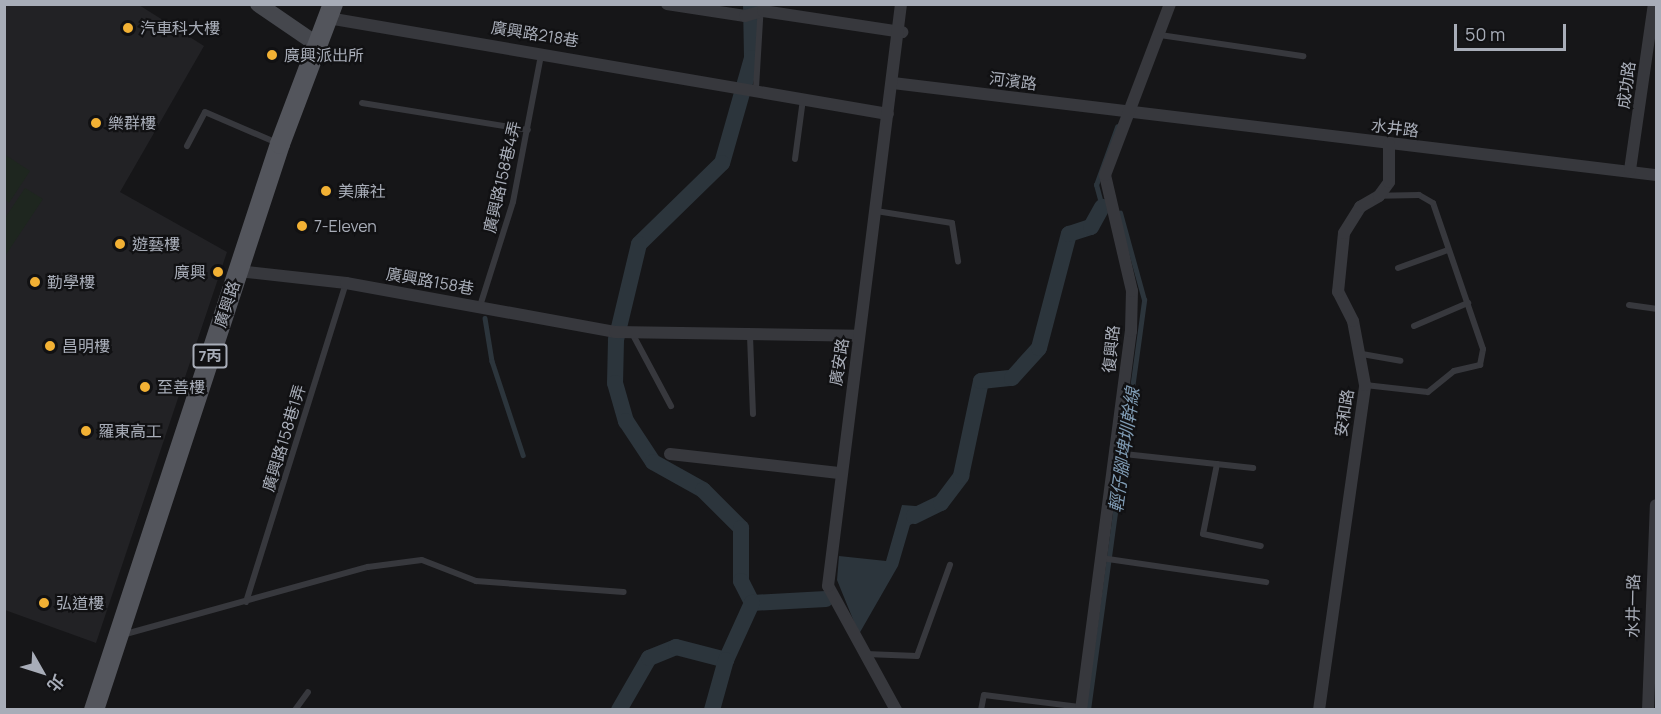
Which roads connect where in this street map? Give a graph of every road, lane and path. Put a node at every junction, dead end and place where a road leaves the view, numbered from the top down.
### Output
1 (258, 4) edge
2 (667, 4) edge
3 (901, 4) edge
4 (1170, 4) edge
5 (1654, 4) edge
6 (762, 8) edge
7 (330, 11) edge
8 (902, 32) junction
9 (1160, 35) junction
10 (315, 44) junction
11 (542, 51) junction
12 (1303, 56) dead end
13 (892, 83) junction
14 (756, 88) junction
15 (803, 96) junction
16 (362, 104) dead end
17 (1130, 112) junction
18 (888, 114) junction
19 (528, 130) junction
20 (280, 144) junction
21 (1389, 144) junction
22 (187, 146) dead end
23 (795, 159) dead end
24 (1630, 170) junction
25 (1656, 175) edge
26 (1379, 196) junction
27 (876, 211) junction
28 (1449, 250) junction
29 (957, 262) dead end
30 (1398, 268) dead end
31 (238, 271) junction
32 (346, 283) junction
33 (1468, 303) junction
34 (1629, 305) dead end
35 (480, 306) junction
36 (1656, 309) edge
37 (1414, 326) dead end
38 (632, 333) junction
39 (750, 336) junction
40 (860, 336) junction
41 (1362, 354) junction
42 (1401, 361) dead end
43 (1365, 385) junction
44 (671, 406) dead end
45 (753, 414) dead end
46 (1115, 453) junction
47 (670, 454) dead end
48 (1217, 464) junction
49 (1253, 468) dead end
50 (839, 473) junction
51 (1656, 505) edge
52 (1261, 546) dead end
53 (1101, 558) junction
54 (950, 565) dead end
55 (1266, 582) dead end
56 (624, 592) dead end
57 (246, 602) junction
58 (118, 636) junction
59 (863, 654) junction
60 (308, 692) dead end
61 (1030, 700) junction
62 (1081, 708) edge
63 (94, 710) edge
64 (295, 710) edge
65 (896, 710) edge
66 (981, 710) edge
67 (1028, 710) edge
68 (1319, 710) edge
69 (1648, 710) edge

1 - 10 street
2 - 6 street
3 - 8 street, 廣安路
4 - 9 street, 復興路
5 - 24 street, 成功路
6 - 8 street
6 - 14 lane
7 - 10 main road, 廣興路 / 7丙
7 - 11 street, 廣興路218巷
8 - 13 street, 廣安路
9 - 12 lane
9 - 17 street, 復興路
10 - 20 main road, 廣興路 / 7丙
11 - 14 street, 廣興路218巷
11 - 19 lane, 廣興路158巷4弄
13 - 17 street, 河濱路
13 - 18 street, 廣安路
14 - 15 street
15 - 18 street
15 - 23 lane
16 - 19 lane
17 - 21 street, 水井路
17 - 46 street, 復興路
18 - 27 street, 廣安路
19 - 35 lane, 廣興路158巷4弄
20 - 22 lane
20 - 31 main road, 廣興路 / 7丙
21 - 24 street, 水井路
21 - 26 street
24 - 25 street, 水井路
26 - 28 lane
26 - 41 street, 安和路
27 - 29 lane
27 - 40 street, 廣安路
28 - 30 lane
28 - 33 lane
31 - 32 street, 廣興路158巷
31 - 58 main road, 廣興路 / 7丙
32 - 35 street, 廣興路158巷
32 - 57 lane, 廣興路158巷1弄
33 - 37 lane
33 - 43 lane
34 - 36 lane
35 - 38 street, 廣興路158巷
38 - 39 street
38 - 44 lane
39 - 40 street
39 - 45 lane
40 - 50 street, 廣安路
41 - 42 lane
41 - 43 street, 安和路
43 - 68 street, 安和路
46 - 48 lane
46 - 53 street, 復興路
47 - 50 street
48 - 49 lane
48 - 52 lane
50 - 59 street, 廣安路
51 - 69 street, 水井一路
53 - 55 lane
53 - 62 street, 復興路
54 - 59 lane
56 - 57 lane
57 - 58 lane
58 - 63 main road, 廣興路 / 7丙
59 - 65 street, 廣安路
60 - 64 lane
61 - 62 lane
61 - 66 lane
61 - 67 lane

